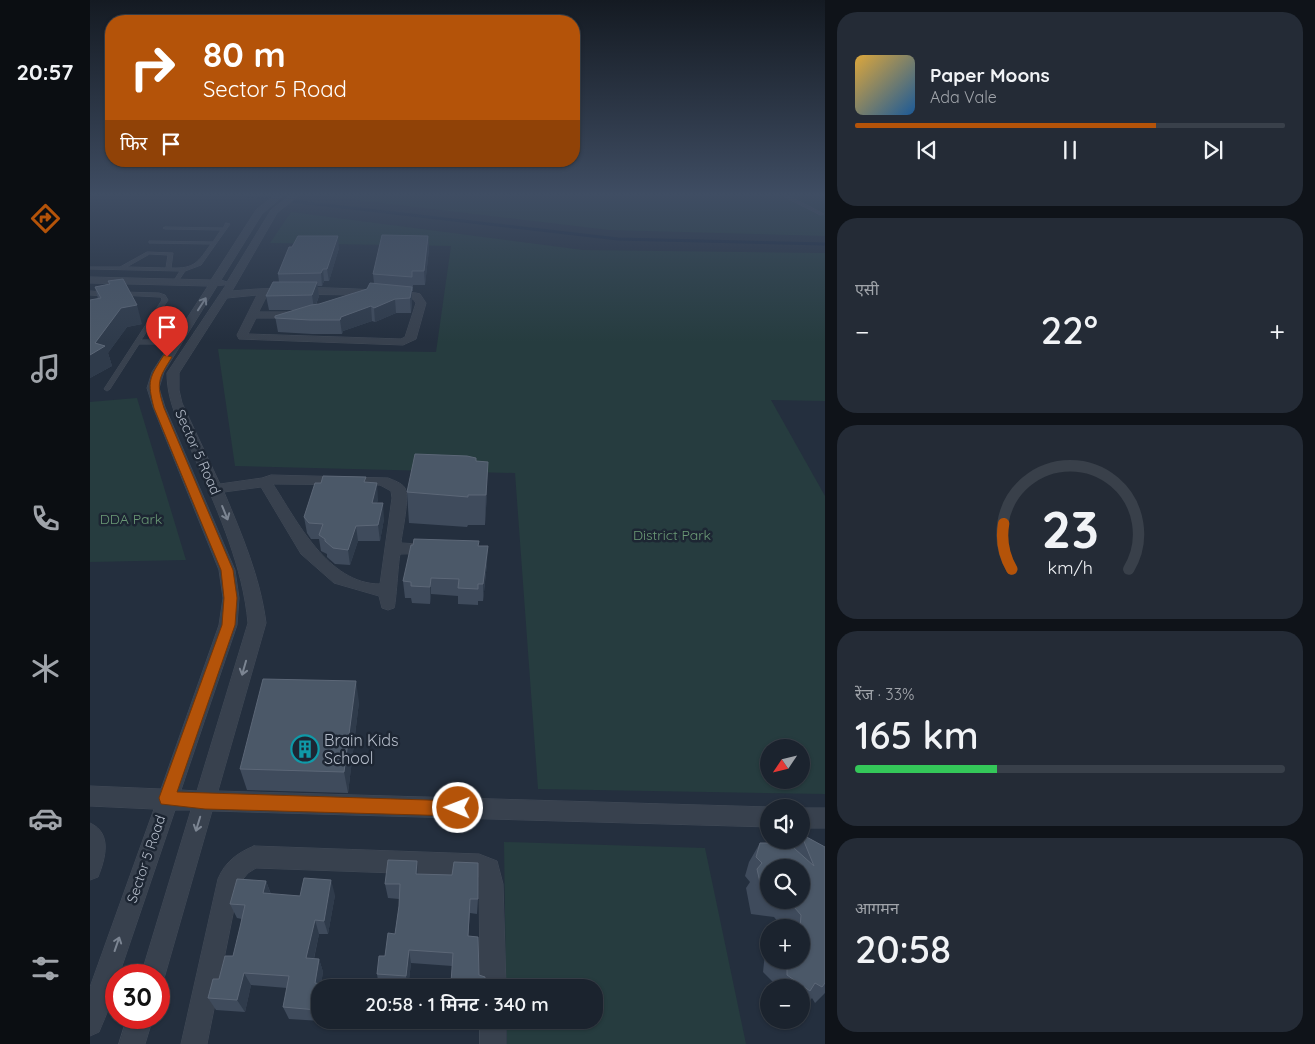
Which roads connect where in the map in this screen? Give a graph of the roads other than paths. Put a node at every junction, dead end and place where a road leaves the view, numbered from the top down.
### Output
1 (213, 245) edge
2 (249, 245) edge
3 (90, 268) edge
4 (120, 269) junction
5 (168, 270) junction
6 (183, 270) junction
7 (90, 280) edge
8 (176, 282) junction
9 (224, 287) junction
10 (264, 291) junction
11 (367, 292) junction
12 (90, 293) edge
13 (354, 302) edge
14 (306, 314) edge
15 (252, 315) junction
16 (137, 342) junction
17 (177, 342) junction
18 (107, 389) dead end
19 (267, 485) junction
20 (344, 488) edge
21 (215, 489) junction
22 (393, 548) junction
23 (450, 549) edge
24 (90, 796) edge
25 (167, 798) junction
26 (205, 801) junction
27 (760, 817) edge
28 (810, 818) edge
29 (825, 818) edge
30 (90, 834) edge
31 (90, 868) edge
32 (155, 964) edge
33 (493, 979) edge
34 (90, 1023) edge
35 (137, 1029) edge
36 (493, 1029) edge
37 (132, 1044) edge
38 (194, 1044) edge
39 (494, 1044) edge

1 - 6 lane
2 - 9 street, Sector 5 Road
3 - 4 lane
4 - 5 lane
4 - 5 lane
5 - 6 lane
6 - 8 lane
7 - 8 street
8 - 9 street
9 - 10 street
17 -> 9 street, Sector 5 Road
9 - 21 street, Sector 5 Road
10 - 11 street
10 - 15 street
11 - 13 street
11 - 15 street
12 - 16 lane
14 - 15 street
16 - 17 lane
16 - 18 lane
17 - 25 street, Sector 5 Road
19 - 20 street
19 - 21 street
19 - 22 street
19 - 22 street
21 -> 26 street, Sector 5 Road
22 - 23 street
24 - 25 street
25 - 26 street
34 -> 25 street, Sector 5 Road
26 - 27 street
26 -> 32 street, Sector 5 Road
28 - 29 street
30 - 31 street
33 - 38 street
35 - 37 street
36 - 39 street

